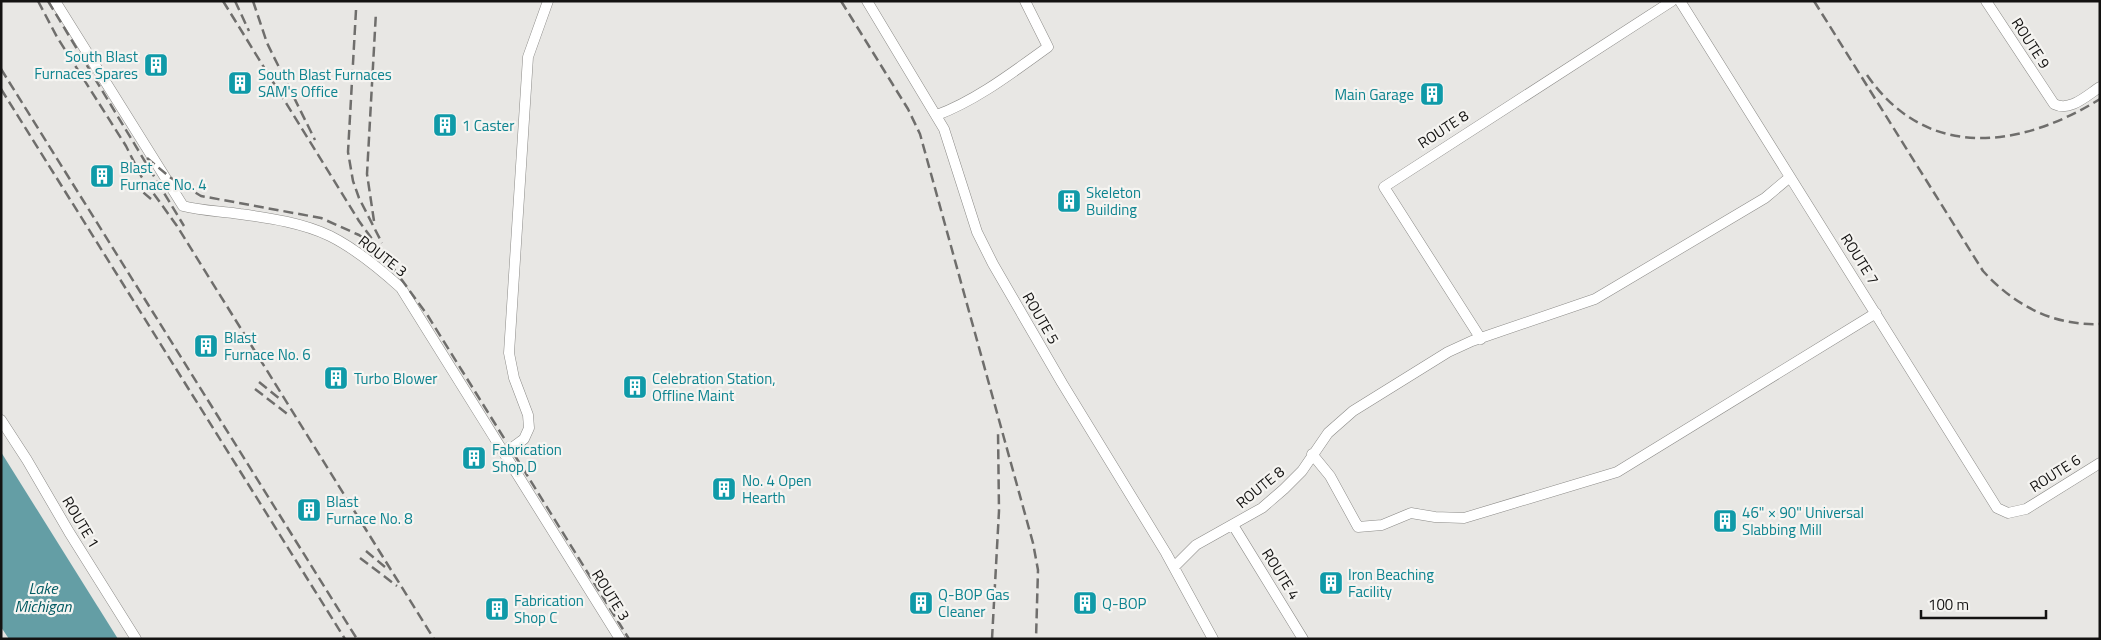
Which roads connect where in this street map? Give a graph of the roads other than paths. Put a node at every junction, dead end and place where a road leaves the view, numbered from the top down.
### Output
1 (55, 1) edge
2 (548, 1) edge
3 (867, 1) edge
4 (1025, 1) edge
5 (1672, 1) edge
6 (1680, 1) edge
7 (1986, 1) edge
8 (2100, 87) edge
9 (937, 115) junction
10 (1790, 177) junction
11 (1876, 313) junction
12 (1481, 338) junction
13 (1, 420) edge
14 (505, 453) junction
15 (1312, 454) junction
16 (2100, 463) edge
17 (2026, 509) joint
18 (1233, 526) junction
19 (1174, 567) junction
20 (136, 639) edge
21 (620, 639) edge
22 (1213, 639) edge
23 (1303, 639) edge

1 - 14 street, ROUTE 3
2 - 14 street
3 - 9 street, ROUTE 5
4 - 9 street
5 - 12 street, ROUTE 8
6 - 10 street, ROUTE 7
7 - 8 street, ROUTE 9
9 - 19 street, ROUTE 5
10 - 11 street, ROUTE 7
10 - 12 street, ROUTE 8
11 - 15 street
11 - 17 street, ROUTE 7
12 - 15 street, ROUTE 8
13 - 20 street, ROUTE 1
14 - 21 street, ROUTE 3
15 - 18 street, ROUTE 8
16 - 17 street, ROUTE 6
18 - 19 street, ROUTE 8
18 - 23 street, ROUTE 4
19 - 22 street, ROUTE 5

